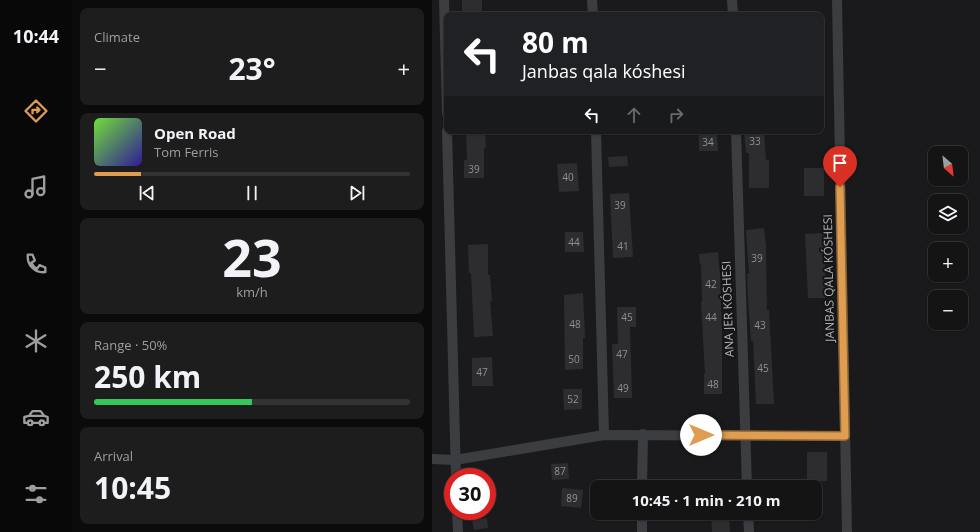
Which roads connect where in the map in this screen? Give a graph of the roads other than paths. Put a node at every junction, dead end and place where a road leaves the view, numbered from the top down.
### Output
1 (444, 0) edge
2 (592, 0) edge
3 (732, 0) edge
4 (837, 0) edge
5 (444, 12) edge
6 (593, 12) edge
7 (733, 12) edge
8 (447, 134) edge
9 (596, 134) edge
10 (736, 134) edge
11 (642, 434) junction
12 (604, 435) junction
13 (744, 435) junction
14 (845, 436) junction
15 (432, 459) edge
16 (455, 460) junction
17 (455, 468) edge
18 (642, 480) edge
19 (747, 480) edge
20 (457, 520) edge
21 (642, 520) edge
22 (748, 520) edge
23 (458, 532) edge
24 (642, 532) edge
25 (749, 532) edge
26 (847, 532) edge

1 - 5 street
2 - 6 street
3 - 7 street
4 - 14 street, JANBAS QALA KÓSHESI
8 - 16 street
9 - 12 street
10 - 13 street, ANA JER KÓSHESI
11 - 12 street
11 - 13 street
11 - 18 street
12 - 16 street
13 - 14 street
13 - 19 street, ANA JER KÓSHESI
14 - 26 street, JANBAS QALA KÓSHESI
15 - 16 street
16 - 17 street
20 - 23 street
21 - 24 street
22 - 25 street

